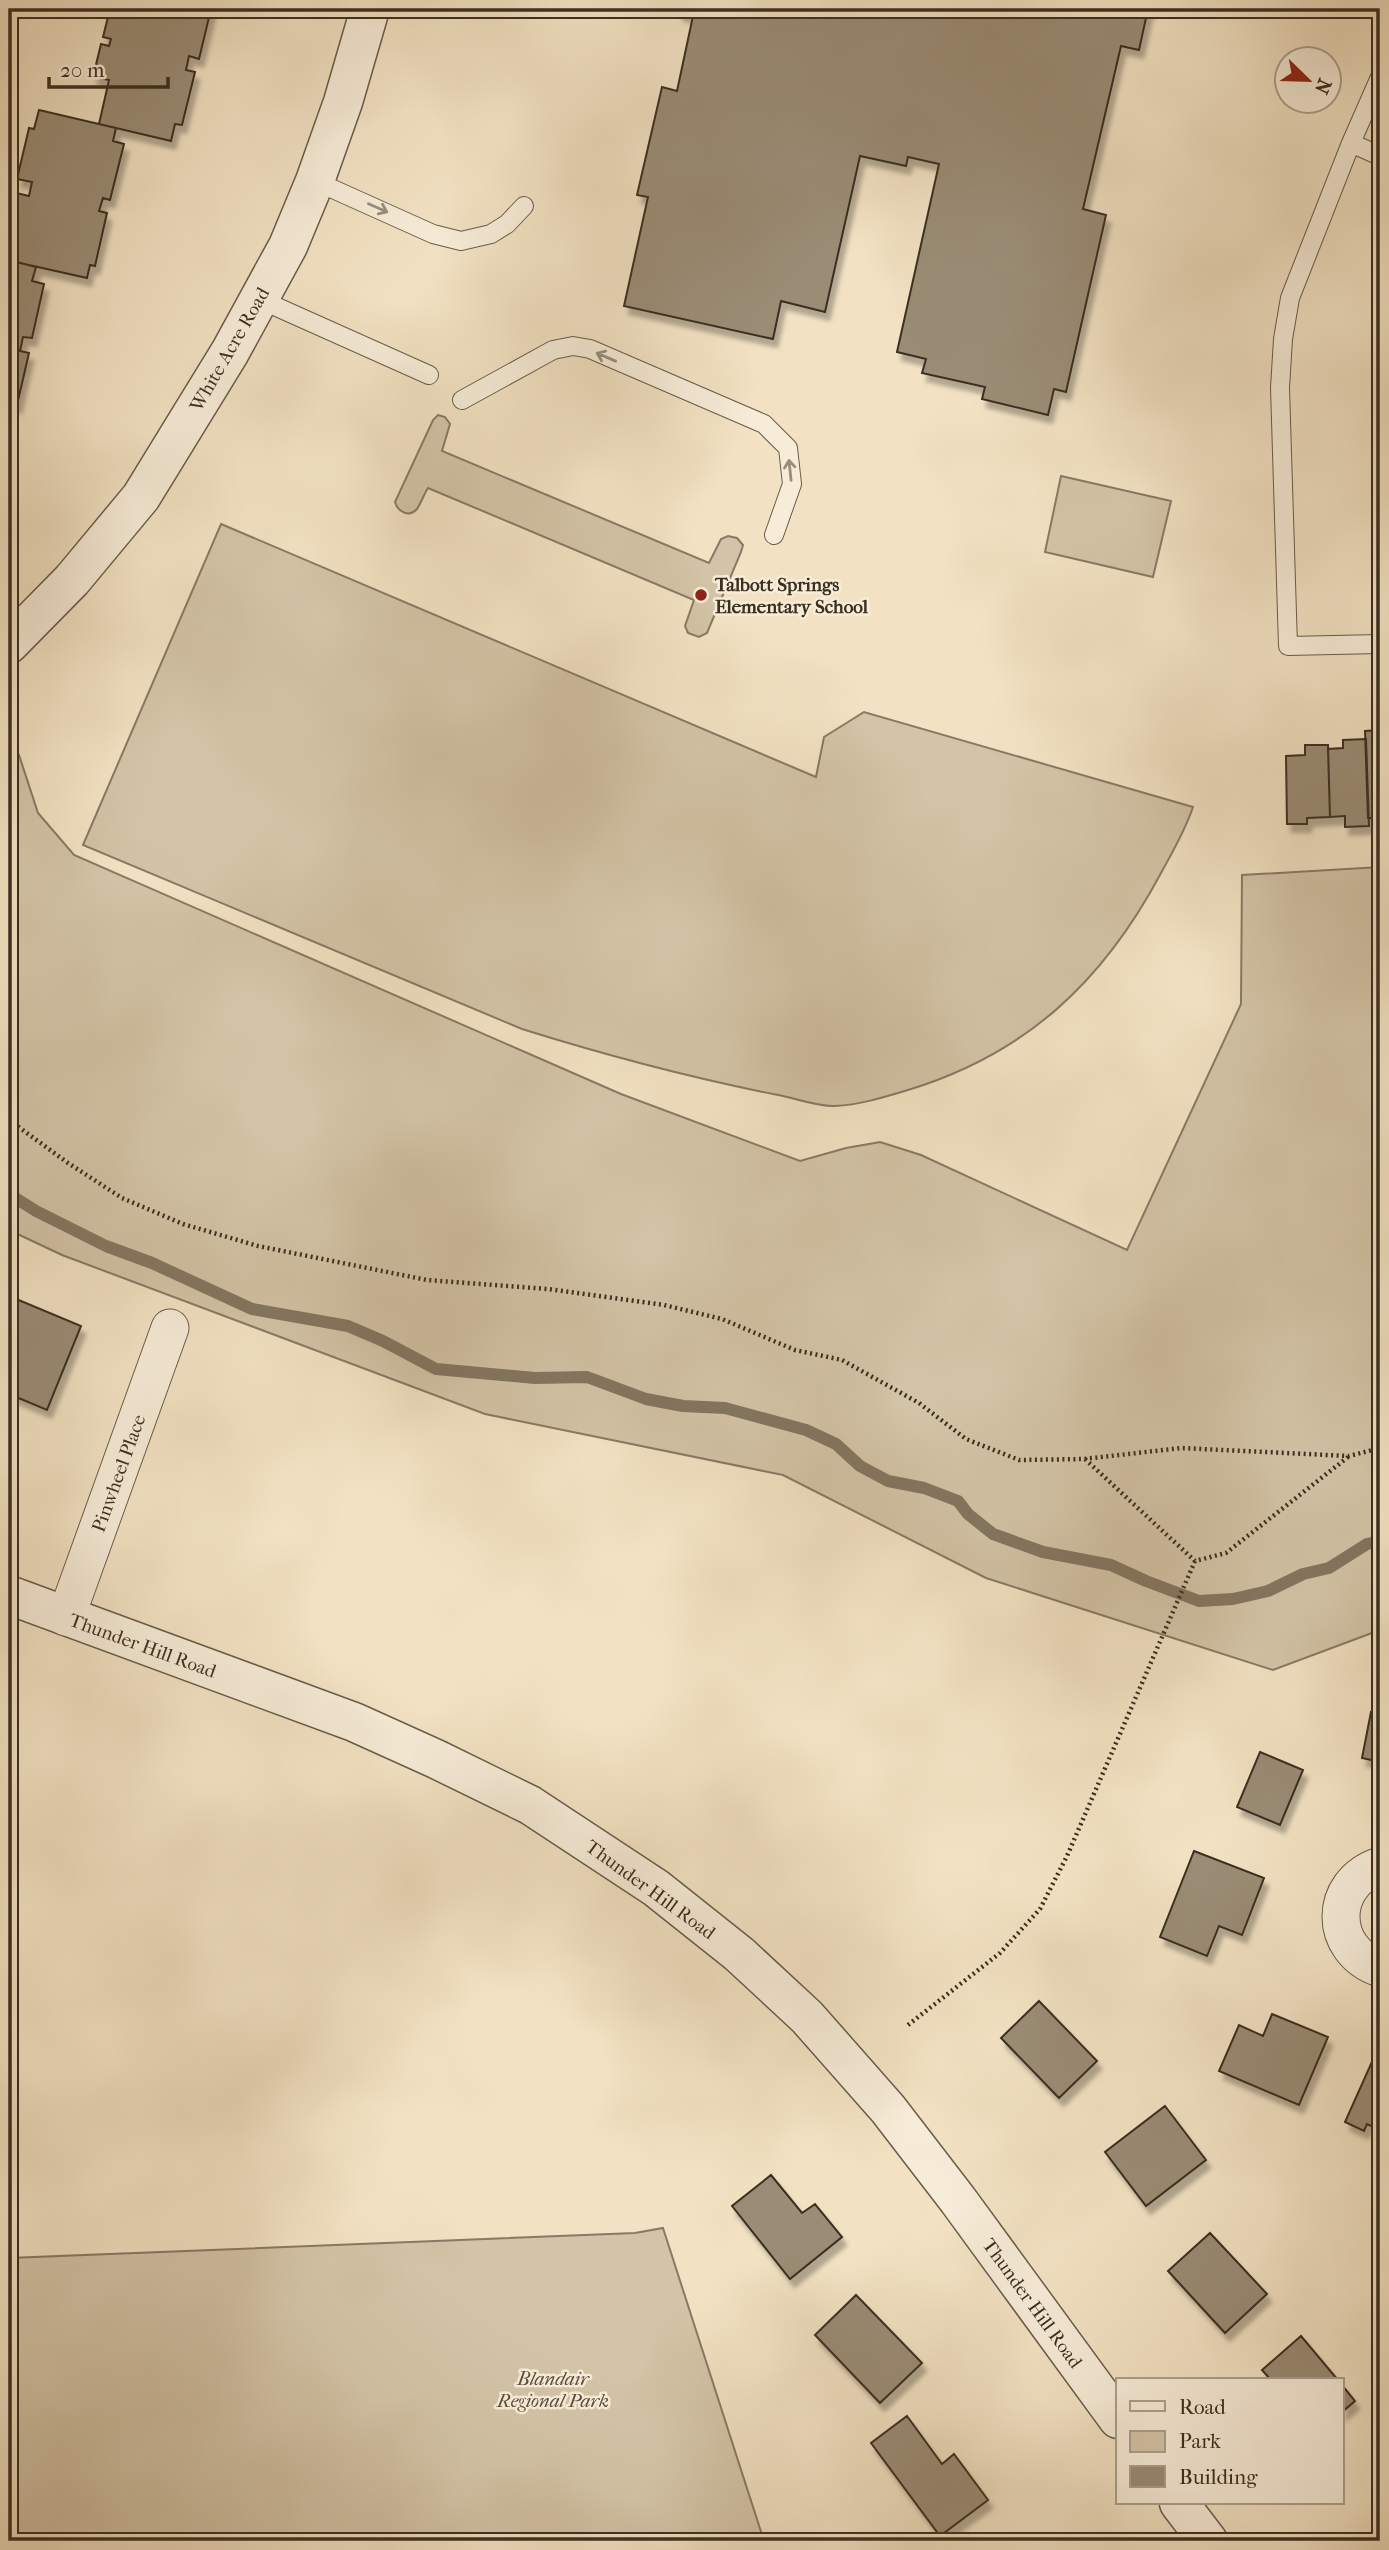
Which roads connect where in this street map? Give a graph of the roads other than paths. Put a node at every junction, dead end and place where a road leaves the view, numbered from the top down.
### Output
1 (370, 9) edge
2 (1380, 77) edge
3 (1350, 143) junction
4 (1380, 156) edge
5 (315, 181) junction
6 (524, 205) dead end
7 (258, 299) junction
8 (429, 375) dead end
9 (463, 400) dead end
10 (774, 535) dead end
11 (9, 644) edge
12 (1380, 644) edge
13 (170, 1328) dead end
14 (9, 1595) edge
15 (66, 1617) junction
16 (1380, 1866) edge
17 (1380, 1968) edge
18 (1116, 2415) edge
19 (1181, 2504) edge
20 (1208, 2541) edge

1 - 5 street, White Acre Road
2 - 3 lane
3 - 4 lane
3 - 12 lane
5 -> 6 lane
5 - 7 street, White Acre Road
7 - 8 lane
7 - 11 street, White Acre Road
10 -> 9 lane
13 - 15 street, Pinwheel Place
14 - 15 street, Thunder Hill Road
15 - 18 street, Thunder Hill Road
16 - 17 street
19 - 20 street

